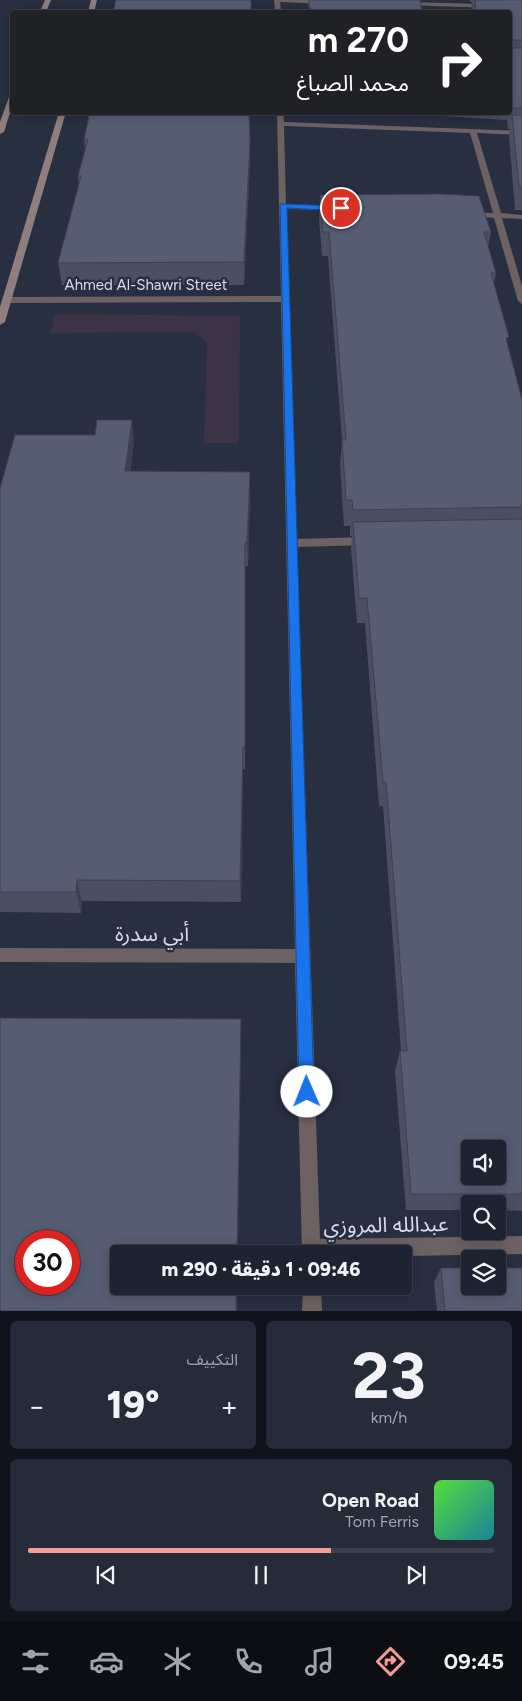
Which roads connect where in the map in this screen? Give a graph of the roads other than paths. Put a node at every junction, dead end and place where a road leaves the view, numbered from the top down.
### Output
1 (277, 0) edge
2 (335, 2) edge
3 (402, 4) edge
4 (440, 5) junction
5 (522, 7) edge
6 (441, 10) edge
7 (10, 103) edge
8 (62, 115) edge
9 (280, 118) edge
10 (473, 131) junction
11 (0, 132) edge
12 (522, 133) edge
13 (283, 206) junction
14 (341, 208) edge
15 (458, 214) edge
16 (497, 215) junction
17 (522, 217) edge
18 (285, 298) junction
19 (7, 300) junction
20 (522, 301) edge
21 (0, 322) edge
22 (378, 541) edge
23 (292, 543) junction
24 (0, 955) edge
25 (303, 956) junction
26 (311, 1245) edge
27 (522, 1246) edge
28 (412, 1249) edge
29 (312, 1295) edge
30 (312, 1311) edge

1 - 2 street
3 - 4 street
4 - 5 street
4 - 6 street
7 - 11 main road
8 - 19 main road
9 - 10 street
9 - 13 street
10 - 12 street
10 - 16 street
13 - 14 street
13 - 18 street
15 - 16 street
16 - 17 street
16 - 20 street
18 - 19 street, Ahmed Al-Shawri Street
18 - 23 street
19 - 21 main road
22 - 23 street
23 - 25 street
24 - 25 street, أبي سدرة
25 - 26 street
27 - 28 street, عبدالله المروزي
29 - 30 street

